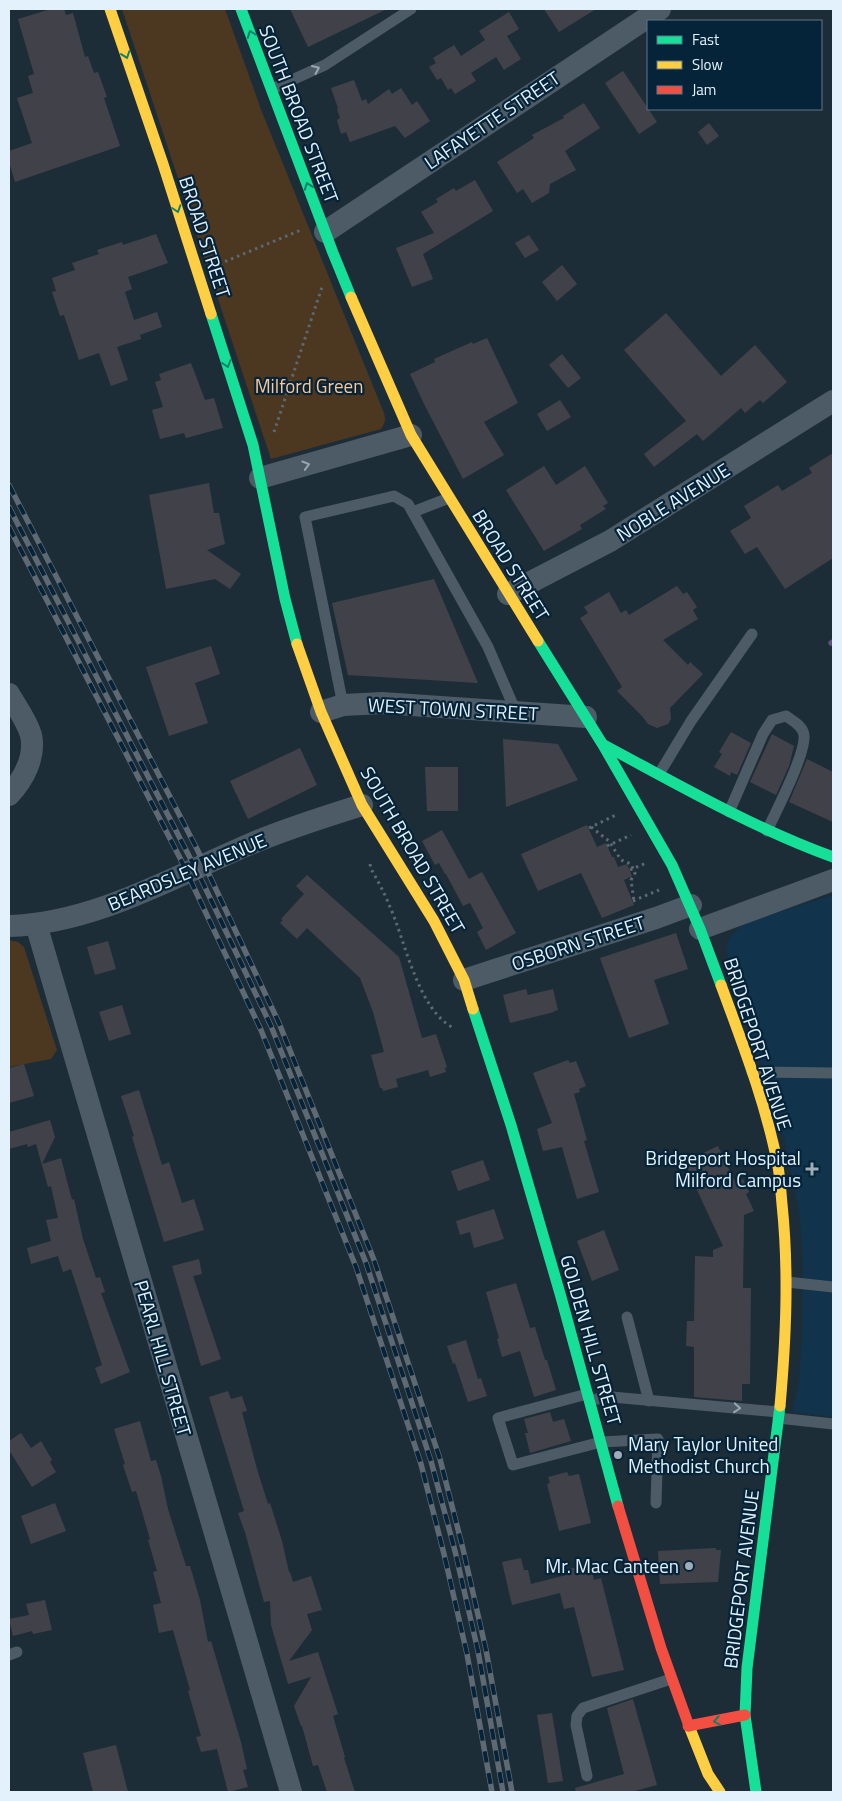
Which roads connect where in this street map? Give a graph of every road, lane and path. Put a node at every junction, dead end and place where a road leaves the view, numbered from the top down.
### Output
1 (110, 9) edge
2 (241, 9) edge
3 (411, 9) edge
4 (660, 9) edge
5 (272, 89) junction
6 (317, 229) junction
7 (198, 273) junction
8 (324, 282) dead end
9 (833, 402) edge
10 (411, 435) junction
11 (272, 437) dead end
12 (260, 478) junction
13 (449, 498) junction
14 (413, 512) junction
15 (508, 594) junction
16 (752, 634) dead end
17 (9, 694) edge
18 (343, 705) junction
19 (321, 712) junction
20 (516, 712) junction
21 (586, 718) junction
22 (603, 745) junction
23 (659, 774) junction
24 (9, 795) edge
25 (362, 804) junction
26 (729, 812) junction
27 (621, 813) dead end
28 (767, 831) junction
29 (634, 834) dead end
30 (386, 844) junction
31 (609, 845) junction
32 (833, 857) edge
33 (648, 862) dead end
34 (631, 869) junction
35 (833, 880) edge
36 (662, 889) dead end
37 (691, 905) junction
38 (36, 924) junction
39 (9, 926) edge
40 (700, 928) junction
41 (464, 980) junction
42 (454, 1028) dead end
43 (752, 1072) junction
44 (833, 1073) edge
45 (788, 1282) junction
46 (833, 1287) edge
47 (627, 1317) dead end
48 (589, 1397) junction
49 (649, 1400) junction
50 (779, 1415) junction
51 (833, 1424) edge
52 (601, 1442) junction
53 (656, 1503) dead end
54 (671, 1679) junction
55 (745, 1715) junction
56 (688, 1726) junction
57 (587, 1776) dead end
58 (290, 1792) edge
59 (720, 1792) edge
60 (756, 1792) edge

1 -> 7 main road, BROAD STREET
5 -> 2 main road, SOUTH BROAD STREET
5 -> 3 lane
4 - 6 street, LAFAYETTE STREET
6 -> 5 main road, SOUTH BROAD STREET
6 - 7 path
6 - 10 main road, BROAD STREET
7 -> 12 main road, BROAD STREET
8 - 11 path
9 - 15 street, NOBLE AVENUE
12 -> 10 street
10 - 13 main road, BROAD STREET
12 - 19 main road, SOUTH BROAD STREET
13 - 14 lane
13 - 15 main road, BROAD STREET
14 - 18 lane
14 - 20 lane
15 - 21 main road, BROAD STREET
16 - 23 lane
17 - 24 street
18 - 19 street, WEST TOWN STREET
18 - 20 street, WEST TOWN STREET
19 - 25 main road, SOUTH BROAD STREET
20 - 21 street, WEST TOWN STREET
21 - 22 main road, BROAD STREET
22 - 23 main road
22 - 37 main road, BROAD STREET
23 - 26 main road
25 - 30 main road, SOUTH BROAD STREET
25 - 38 street, BEARDSLEY AVENUE
26 - 28 main road
26 - 28 lane
27 - 31 path
28 - 32 main road
29 - 31 path
30 - 41 main road, SOUTH BROAD STREET
30 - 42 path
31 - 34 path
33 - 34 path
34 - 36 path
35 - 40 street
37 - 40 main road, BRIDGEPORT AVENUE
37 - 41 street, OSBORN STREET
38 - 39 street, BEARDSLEY AVENUE
38 - 58 street, PEARL HILL STREET
40 - 43 main road, BRIDGEPORT AVENUE
41 - 48 main road, GOLDEN HILL STREET
43 - 44 lane
43 - 45 main road, BRIDGEPORT AVENUE
45 - 46 lane
45 - 50 main road, BRIDGEPORT AVENUE
47 - 49 lane
48 - 49 lane
48 - 52 main road, GOLDEN HILL STREET
48 - 52 lane
49 -> 50 lane
50 - 51 lane
50 - 55 main road, BRIDGEPORT AVENUE
52 - 53 lane
52 - 54 main road, GOLDEN HILL STREET
54 - 56 main road, GOLDEN HILL STREET
54 - 57 lane
55 -> 56 main road
55 - 60 main road, BRIDGEPORT AVENUE
56 - 59 main road, GOLDEN HILL STREET

